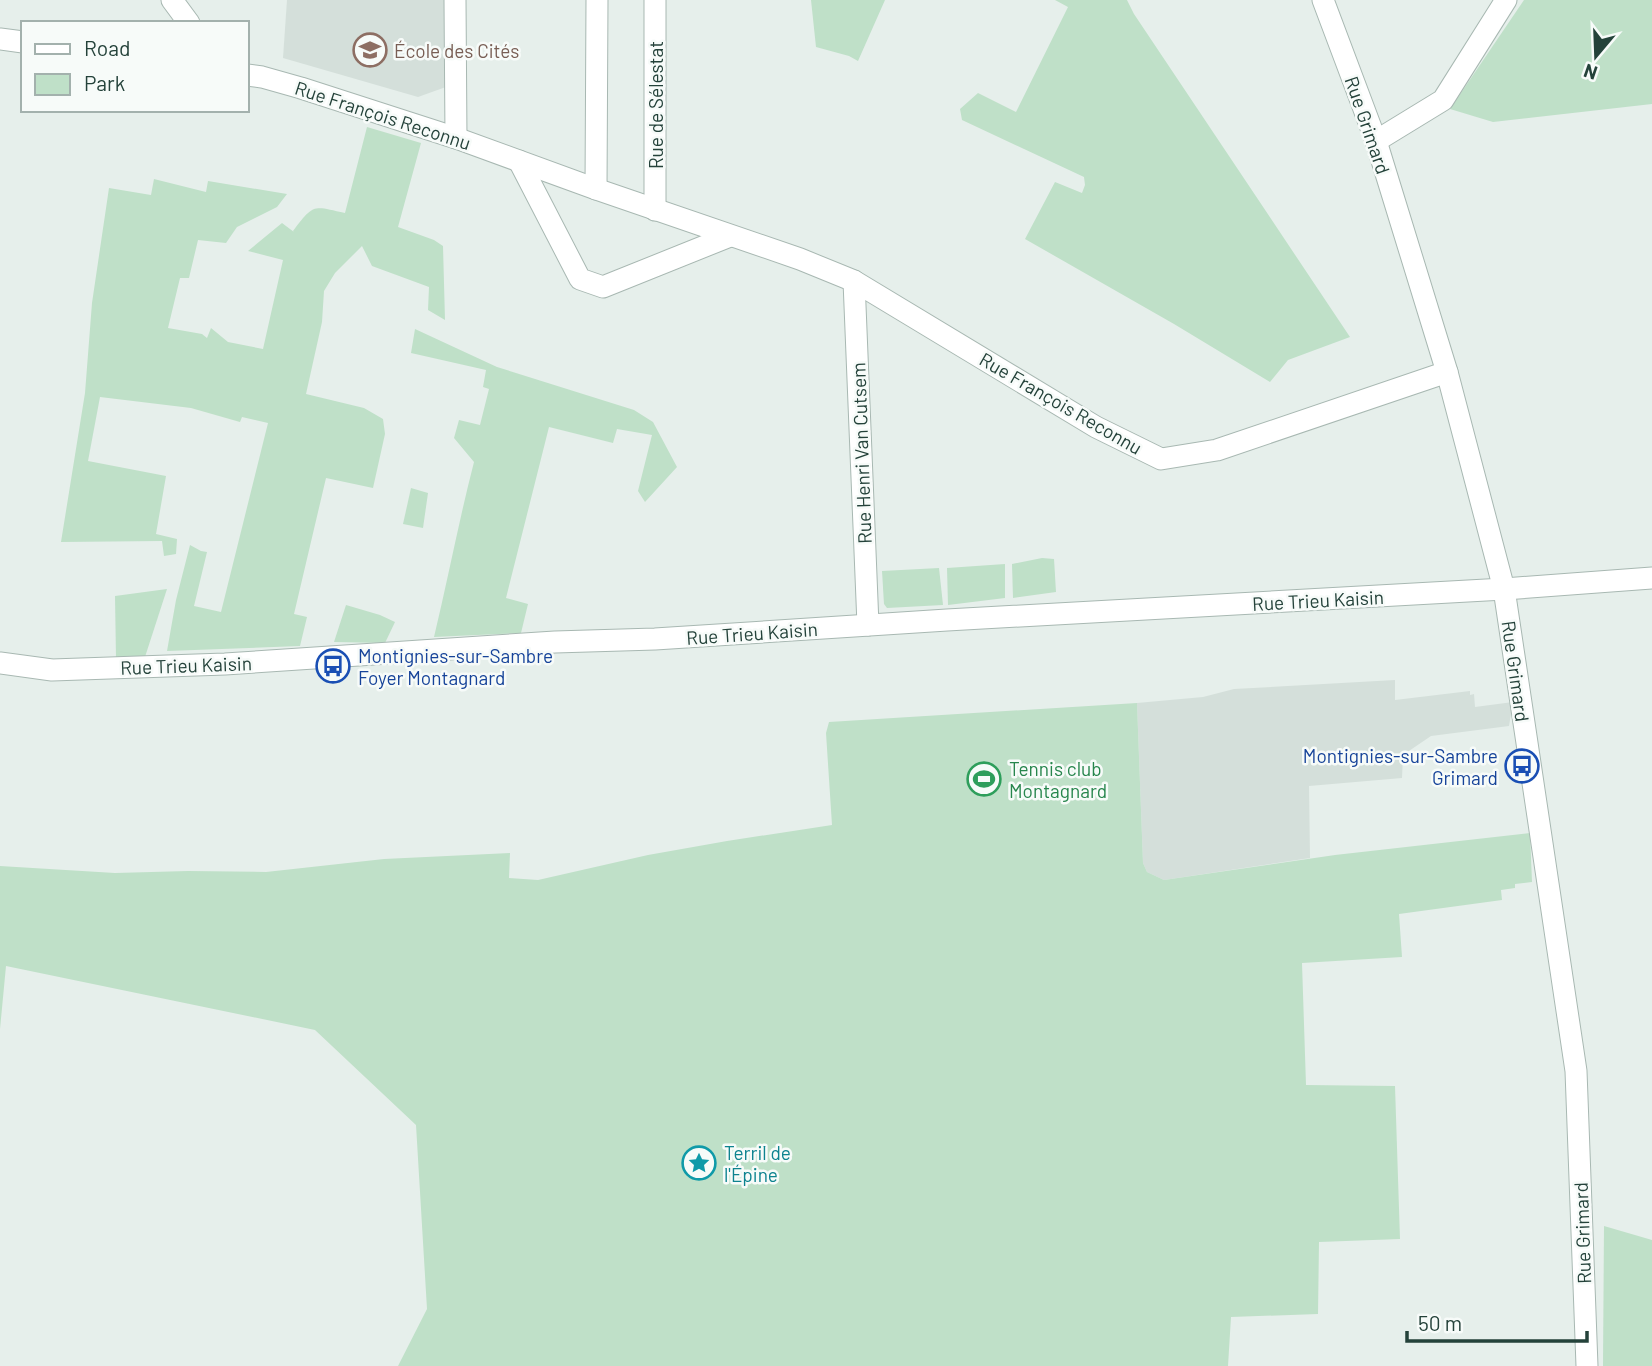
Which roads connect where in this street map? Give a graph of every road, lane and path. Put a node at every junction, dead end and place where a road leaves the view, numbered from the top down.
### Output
1 (172, 0) edge
2 (455, 0) edge
3 (597, 0) edge
4 (655, 0) edge
5 (1323, 0) edge
6 (1506, 0) edge
7 (188, 21) edge
8 (0, 39) edge
9 (21, 42) edge
10 (248, 75) edge
11 (456, 138) junction
12 (1376, 141) junction
13 (519, 161) junction
14 (596, 190) junction
15 (655, 210) junction
16 (730, 236) junction
17 (854, 281) junction
18 (1447, 372) junction
19 (1652, 578) edge
20 (1504, 589) junction
21 (868, 625) junction
22 (0, 663) edge
23 (1587, 1366) edge

1 - 7 street
2 - 11 street
3 - 14 street
4 - 15 street, Rue de Sélestat
5 - 12 street, Rue Grimard
6 - 12 street
8 - 9 street
10 - 11 street, Rue François Reconnu
11 - 13 street, Rue François Reconnu
12 - 18 street, Rue Grimard
13 - 14 street, Rue François Reconnu
13 - 16 street
14 - 15 street, Rue François Reconnu
15 - 16 street, Rue François Reconnu
16 - 17 street, Rue François Reconnu
17 - 18 street, Rue François Reconnu
17 - 21 street, Rue Henri Van Cutsem
18 - 20 street, Rue Grimard
19 - 20 street, Rue Trieu Kaisin
20 - 21 street, Rue Trieu Kaisin
20 - 23 street, Rue Grimard
21 - 22 street, Rue Trieu Kaisin

